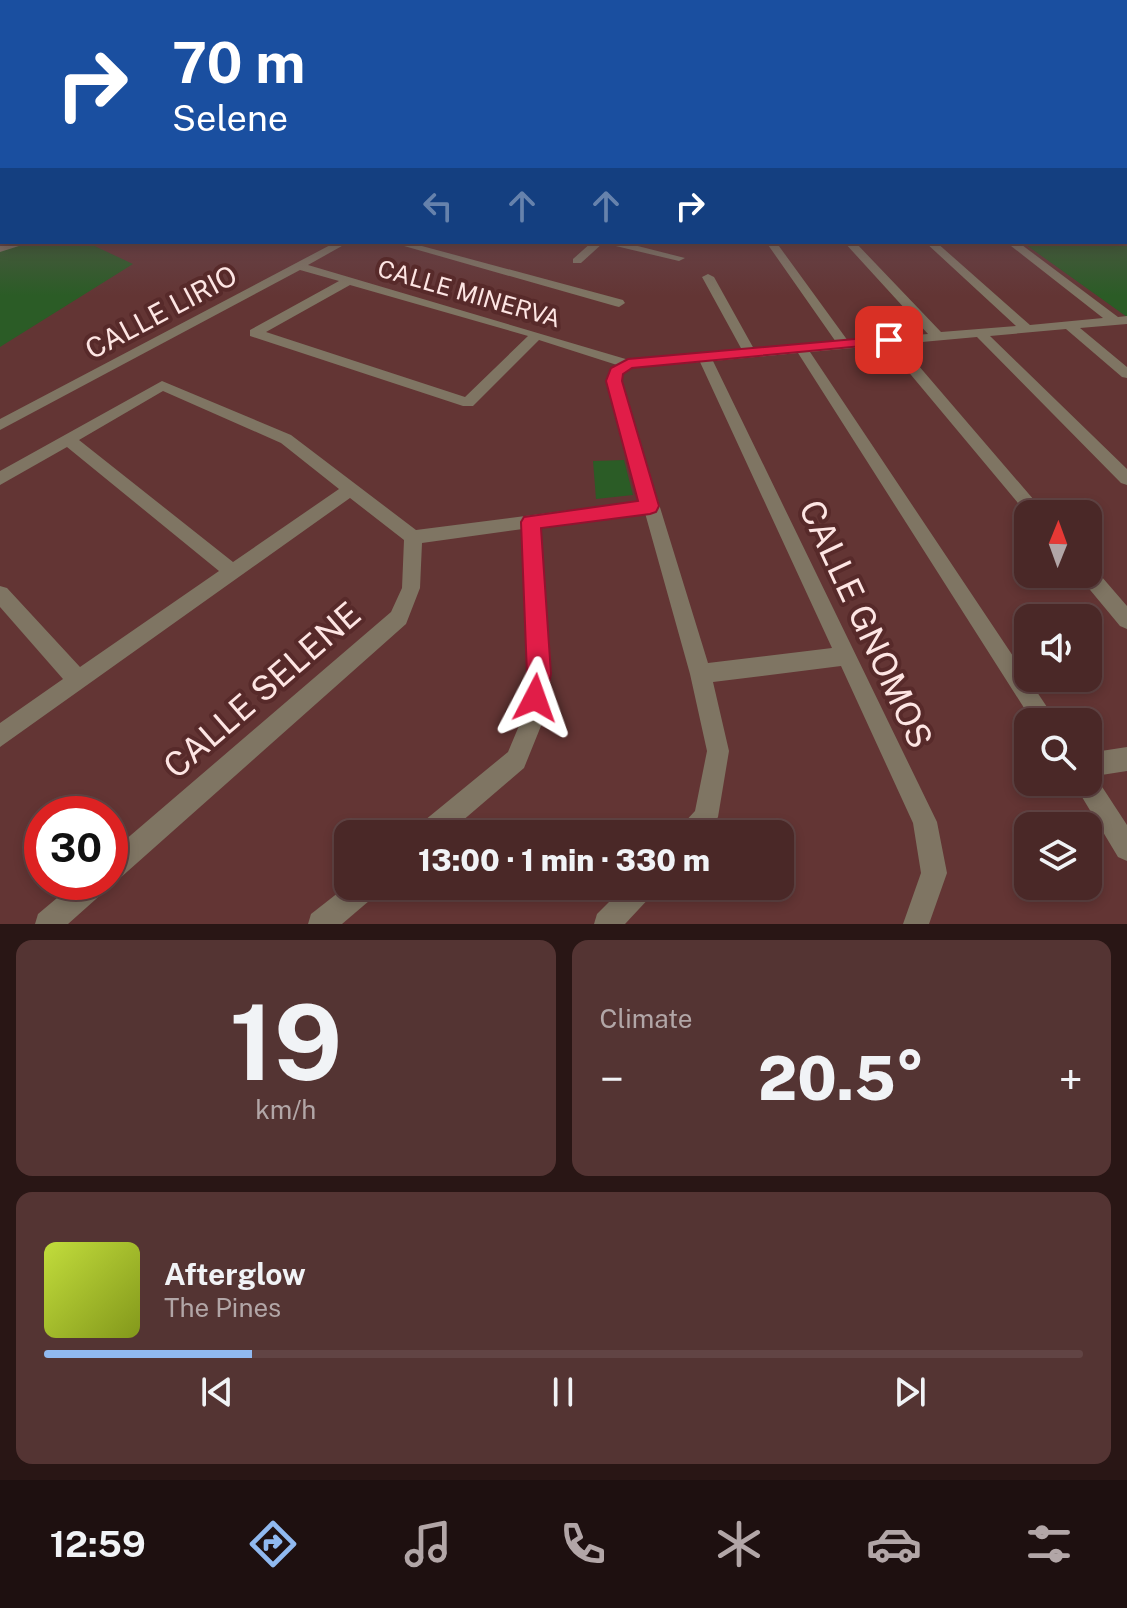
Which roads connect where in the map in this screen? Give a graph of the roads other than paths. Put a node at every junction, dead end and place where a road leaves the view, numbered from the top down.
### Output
1 (340, 244) edge
2 (402, 244) edge
3 (596, 244) edge
4 (617, 244) edge
5 (772, 244) edge
6 (851, 244) edge
7 (932, 244) edge
8 (1014, 244) edge
9 (679, 258) dead end
10 (577, 261) dead end
11 (298, 266) junction
12 (708, 277) dead end
13 (346, 282) junction
14 (619, 303) dead end
15 (1121, 320) edge
16 (1068, 324) junction
17 (1026, 328) junction
18 (979, 332) junction
19 (537, 335) junction
20 (937, 336) junction
21 (889, 340) junction
22 (844, 344) junction
23 (801, 348) junction
24 (750, 353) junction
25 (705, 357) junction
26 (628, 364) junction
27 (1127, 374) edge
28 (0, 425) edge
29 (67, 439) junction
30 (0, 479) edge
31 (1127, 479) edge
32 (352, 488) junction
33 (1025, 500) edge
34 (650, 506) junction
35 (531, 522) junction
36 (413, 537) junction
37 (232, 571) junction
38 (1100, 588) edge
39 (0, 594) edge
40 (1127, 620) edge
41 (846, 656) junction
42 (701, 674) junction
43 (78, 680) junction
44 (1037, 708) edge
45 (0, 736) edge
46 (1127, 759) edge
47 (1102, 763) edge
48 (1094, 796) edge
49 (445, 820) edge
50 (703, 820) edge
51 (1127, 848) edge
52 (128, 854) edge
53 (75, 900) edge
54 (350, 900) edge
55 (630, 900) edge
56 (48, 924) edge
57 (321, 924) edge
58 (607, 924) edge
59 (916, 924) edge

1 - 11 street, CALLE LIRIO
2 - 14 street
3 - 10 street
4 - 9 street
5 - 22 street
6 - 20 street
7 - 17 street
8 - 15 street
11 - 13 street, CALLE MINERVA
11 - 28 street, CALLE LIRIO
12 - 24 street
13 - 19 street, CALLE MINERVA
13 - 19 street
15 - 16 street
16 - 17 street
16 - 27 street
17 - 18 street
18 - 20 street
18 - 31 street
19 - 26 street, CALLE MINERVA
20 - 21 street
21 - 22 street
21 - 33 street
22 - 23 street
23 - 24 street
23 - 44 street
24 - 25 street
25 - 26 street
25 - 41 street, CALLE GNOMOS
26 - 34 street
29 - 30 street
29 - 32 street
29 - 37 street
32 - 36 street
32 - 37 street
34 - 35 street
34 - 42 street
35 - 36 street
35 - 49 street
36 - 52 street, CALLE SELENE
37 - 43 street
38 - 40 street
39 - 43 street
41 - 42 street
41 - 59 street, CALLE GNOMOS
42 - 50 street
43 - 45 street
46 - 47 street
48 - 51 street
53 - 56 street
54 - 57 street
55 - 58 street

